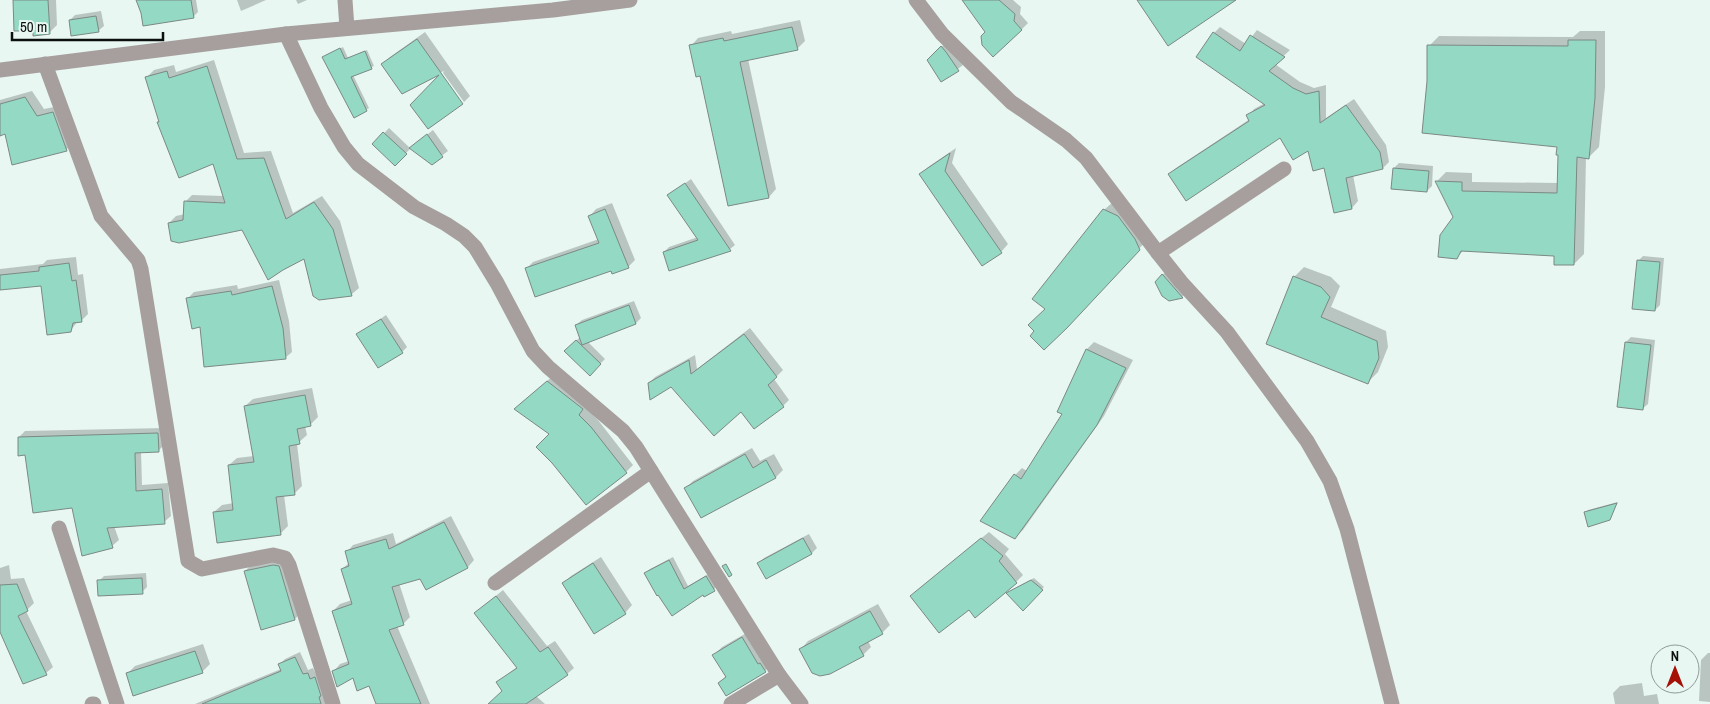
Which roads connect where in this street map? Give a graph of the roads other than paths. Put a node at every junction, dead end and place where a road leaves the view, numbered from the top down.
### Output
1 (346, 0) edge
2 (630, 0) edge
3 (916, 0) edge
4 (348, 28) junction
5 (286, 34) junction
6 (45, 64) junction
7 (0, 70) edge
8 (1284, 169) dead end
9 (1158, 253) junction
10 (651, 471) junction
11 (59, 528) dead end
12 (494, 583) dead end
13 (779, 674) junction
14 (116, 704) edge
15 (333, 704) edge
16 (731, 704) edge
17 (801, 704) edge
18 (1392, 704) edge

1 - 4 street
2 - 4 street
3 - 9 street
4 - 5 street
5 - 6 street
5 - 10 street
6 - 7 street
6 - 15 street
8 - 9 street
9 - 18 street
10 - 12 street
10 - 13 street
11 - 14 street
13 - 16 street
13 - 17 street

